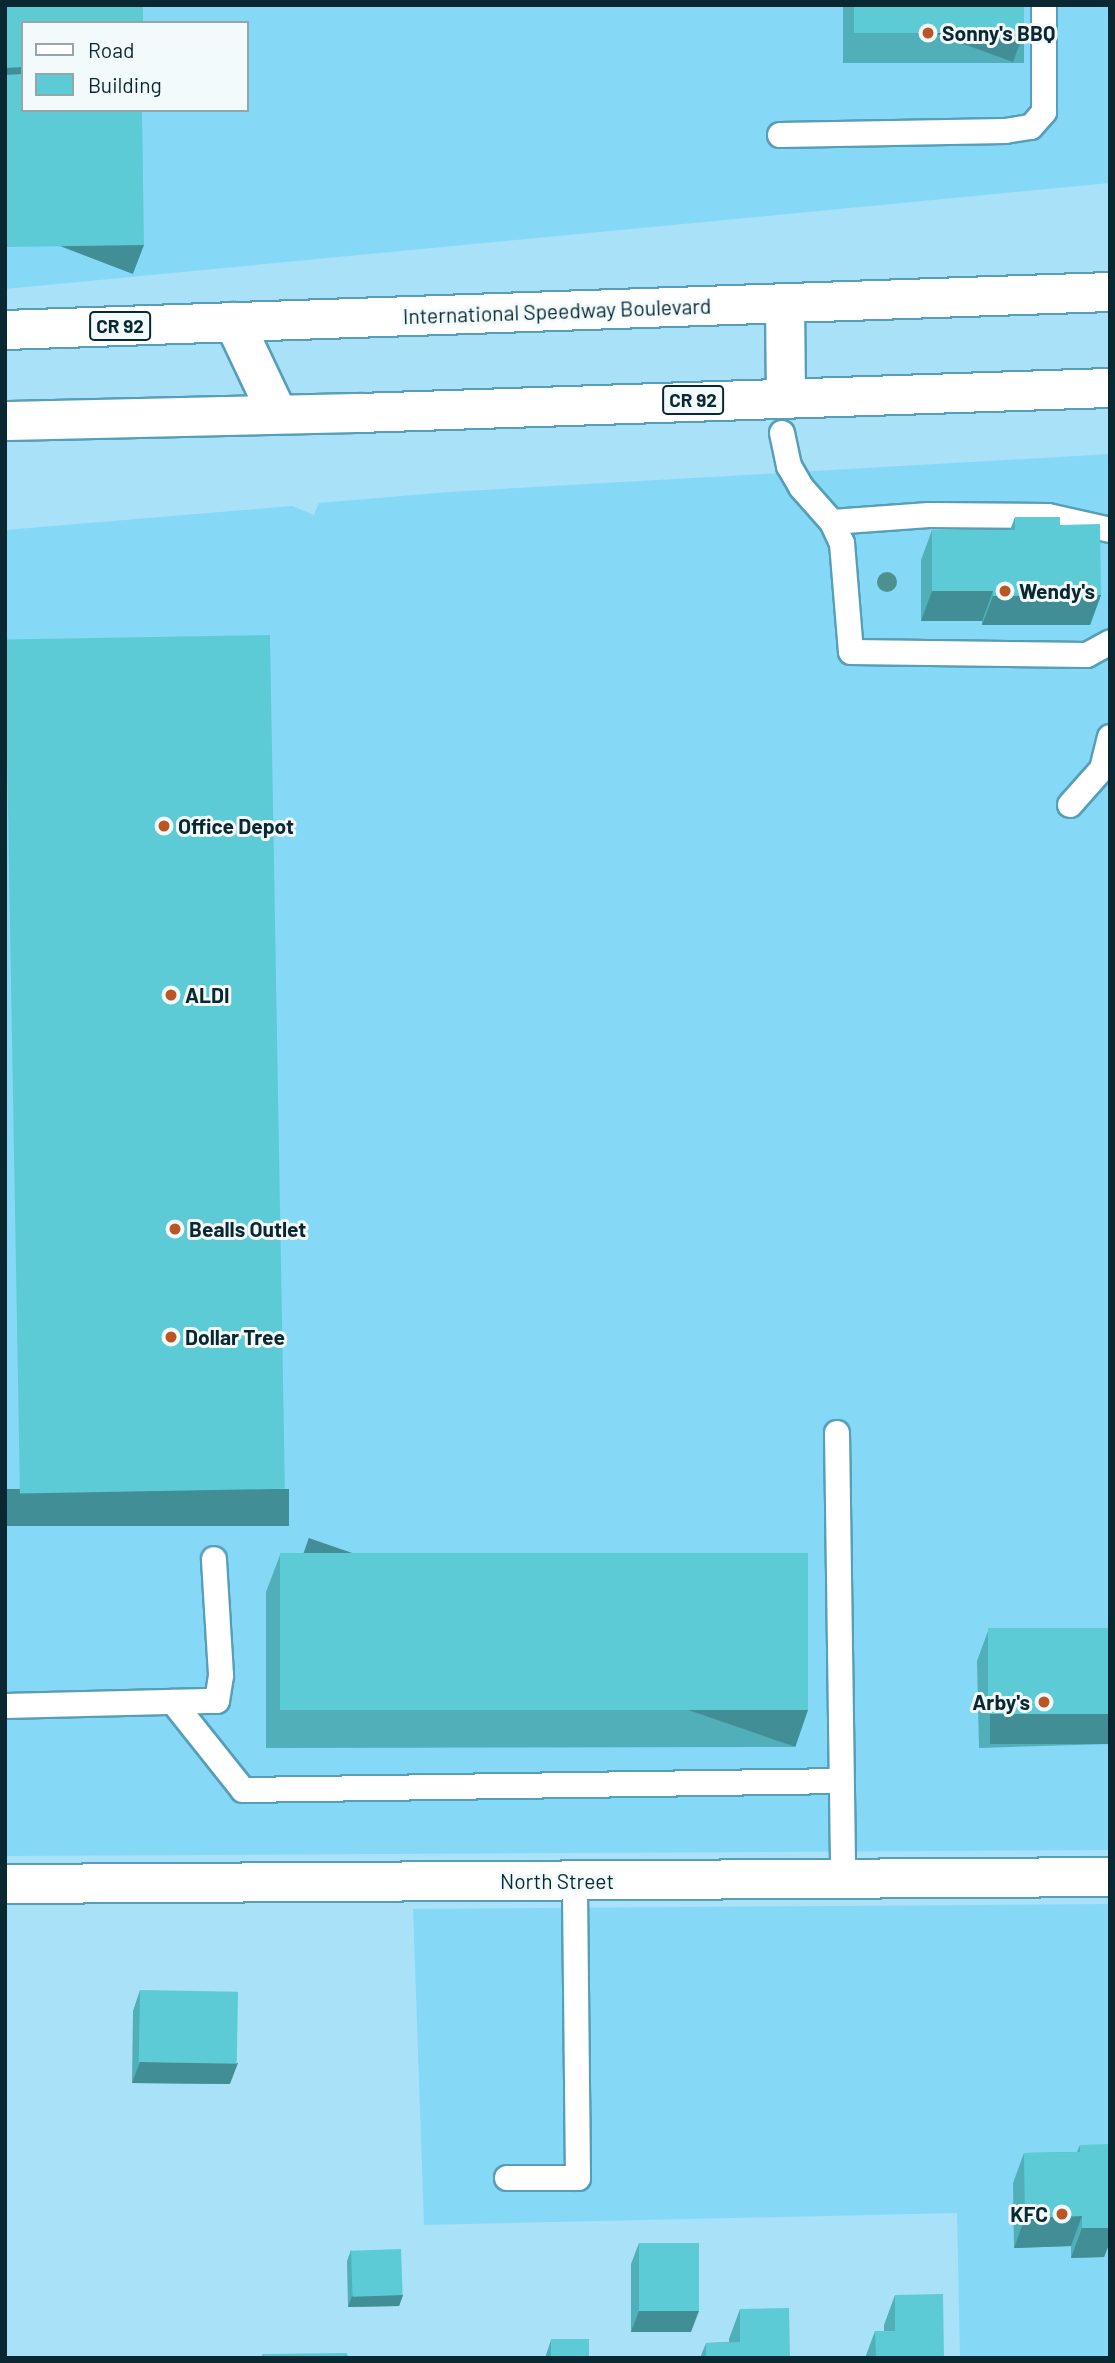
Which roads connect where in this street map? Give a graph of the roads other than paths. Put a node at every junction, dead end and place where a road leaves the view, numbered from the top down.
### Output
1 (1044, 5) edge
2 (780, 135) dead end
3 (1110, 292) edge
4 (785, 303) junction
5 (234, 322) junction
6 (5, 330) edge
7 (1110, 388) edge
8 (277, 414) junction
9 (784, 415) junction
10 (5, 421) edge
11 (832, 522) junction
12 (1110, 530) edge
13 (1110, 642) edge
14 (1110, 737) edge
15 (1070, 805) dead end
16 (837, 1433) dead end
17 (214, 1559) dead end
18 (173, 1702) junction
19 (5, 1706) edge
20 (841, 1781) junction
21 (1110, 1877) edge
22 (843, 1879) junction
23 (575, 1880) junction
24 (5, 1884) edge
25 (507, 2178) dead end

1 - 2 lane
3 - 4 main road, International Speedway Boulevard / CR 92
4 - 5 main road, International Speedway Boulevard / CR 92
4 - 9 main road
5 - 6 main road, International Speedway Boulevard / CR 92
5 - 8 main road
7 - 9 main road, CR 92
8 - 9 main road, CR 92
8 - 10 main road, CR 92
9 - 11 lane
11 - 12 lane
11 - 13 lane
14 - 15 lane
16 - 20 lane
17 - 18 lane
18 - 19 lane
18 - 20 lane
20 - 22 lane
21 - 22 main road, North Street
22 - 23 main road, North Street
23 - 24 main road, North Street
23 - 25 lane

